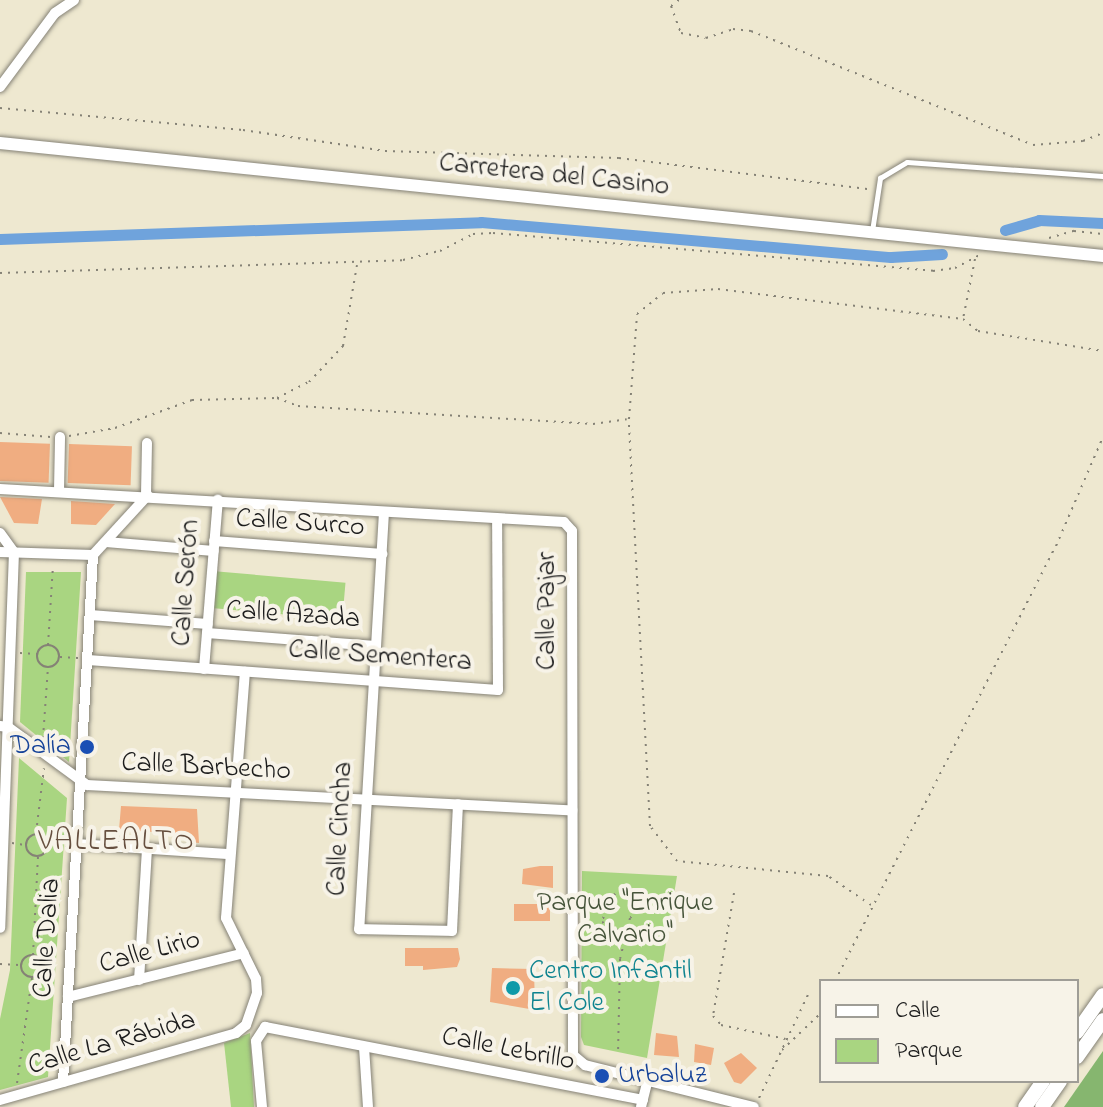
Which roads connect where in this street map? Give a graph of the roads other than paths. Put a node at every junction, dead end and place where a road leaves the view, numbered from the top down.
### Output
1 (74, 0) edge
2 (0, 87) edge
3 (0, 143) edge
4 (1103, 176) edge
5 (872, 232) junction
6 (1103, 256) edge
7 (60, 437) road end
8 (147, 443) dead end
9 (0, 489) edge
10 (59, 491) junction
11 (147, 495) junction
12 (218, 500) junction
13 (384, 512) junction
14 (497, 519) junction
15 (0, 533) edge
16 (106, 542) junction
17 (214, 546) junction
18 (0, 552) edge
19 (14, 552) junction
20 (382, 554) junction
21 (93, 555) junction
22 (90, 615) junction
23 (208, 629) junction
24 (376, 646) junction
25 (88, 659) junction
26 (204, 669) junction
27 (245, 672) junction
28 (374, 681) junction
29 (4, 727) edge
30 (80, 783) junction
31 (236, 795) junction
32 (366, 798) junction
33 (458, 804) junction
34 (572, 810) junction
35 (2, 842) edge
36 (78, 844) junction
37 (147, 848) junction
38 (230, 854) junction
39 (0, 928) edge
40 (244, 953) junction
41 (139, 980) junction
42 (1103, 995) edge
43 (68, 997) junction
44 (1103, 1020) edge
45 (1079, 1029) edge
46 (364, 1047) junction
47 (1079, 1054) edge
48 (648, 1079) junction
49 (63, 1082) junction
50 (1042, 1083) edge
51 (1059, 1083) edge
52 (0, 1100) edge
53 (642, 1103) edge
54 (262, 1107) edge
55 (368, 1107) edge
56 (754, 1107) edge
57 (1025, 1107) edge
58 (1042, 1107) edge

1 - 2 street
3 - 5 street, Carretera del Casino
4 - 5 lane
5 - 6 street, Carretera del Casino
7 - 10 street
8 - 11 street
9 - 10 street, Calle Pajar
10 - 11 street, Calle Pajar
11 - 12 street, Calle Pajar
11 - 16 street
12 - 13 street, Calle Pajar
12 - 17 street, Calle Serón
13 - 14 street, Calle Pajar
13 - 20 street, Calle Cincha
14 - 28 street, Calle Sementera
14 - 34 street, Calle Pajar
15 - 19 street
16 - 17 street, Calle Surco
16 - 21 street
17 - 20 street, Calle Surco
17 - 23 street, Calle Serón
18 - 19 street
19 - 21 street
19 - 29 street
20 - 24 street, Calle Cincha
21 - 22 street
22 - 23 street, Calle Azada
22 - 25 street
23 - 24 street, Calle Azada
23 - 26 street, Calle Serón
24 - 28 street, Calle Cincha
25 - 26 street, Calle Sementera
25 - 30 street, Calle Dalia
26 - 27 street, Calle Sementera
27 - 28 street, Calle Sementera
27 - 31 street
28 - 32 street, Calle Cincha
29 - 30 street, Calle Barbecho
29 - 35 street
30 - 31 street, Calle Barbecho
30 - 36 street, Calle Dalia
31 - 32 street, Calle Barbecho
31 - 38 street
32 - 33 street, Calle Barbecho
32 - 33 street, Calle Cincha
33 - 34 street, Calle Barbecho
34 - 48 street, Calle Pajar
35 - 39 street
36 - 37 street
36 - 43 street, Calle Dalia
37 - 38 street
37 - 41 street
38 - 40 street
40 - 41 street, Calle Lirio
40 - 49 street, Calle La Rábida
41 - 43 street, Calle Lirio
42 - 45 main road
43 - 49 street, Calle Dalia
44 - 47 main road
46 - 53 street, Calle Lebrillo
46 - 54 street, Calle Lebrillo
46 - 55 street
48 - 53 street
48 - 56 street, Calle Pajar
49 - 52 street, Calle La Rábida
50 - 57 main road
51 - 58 main road

